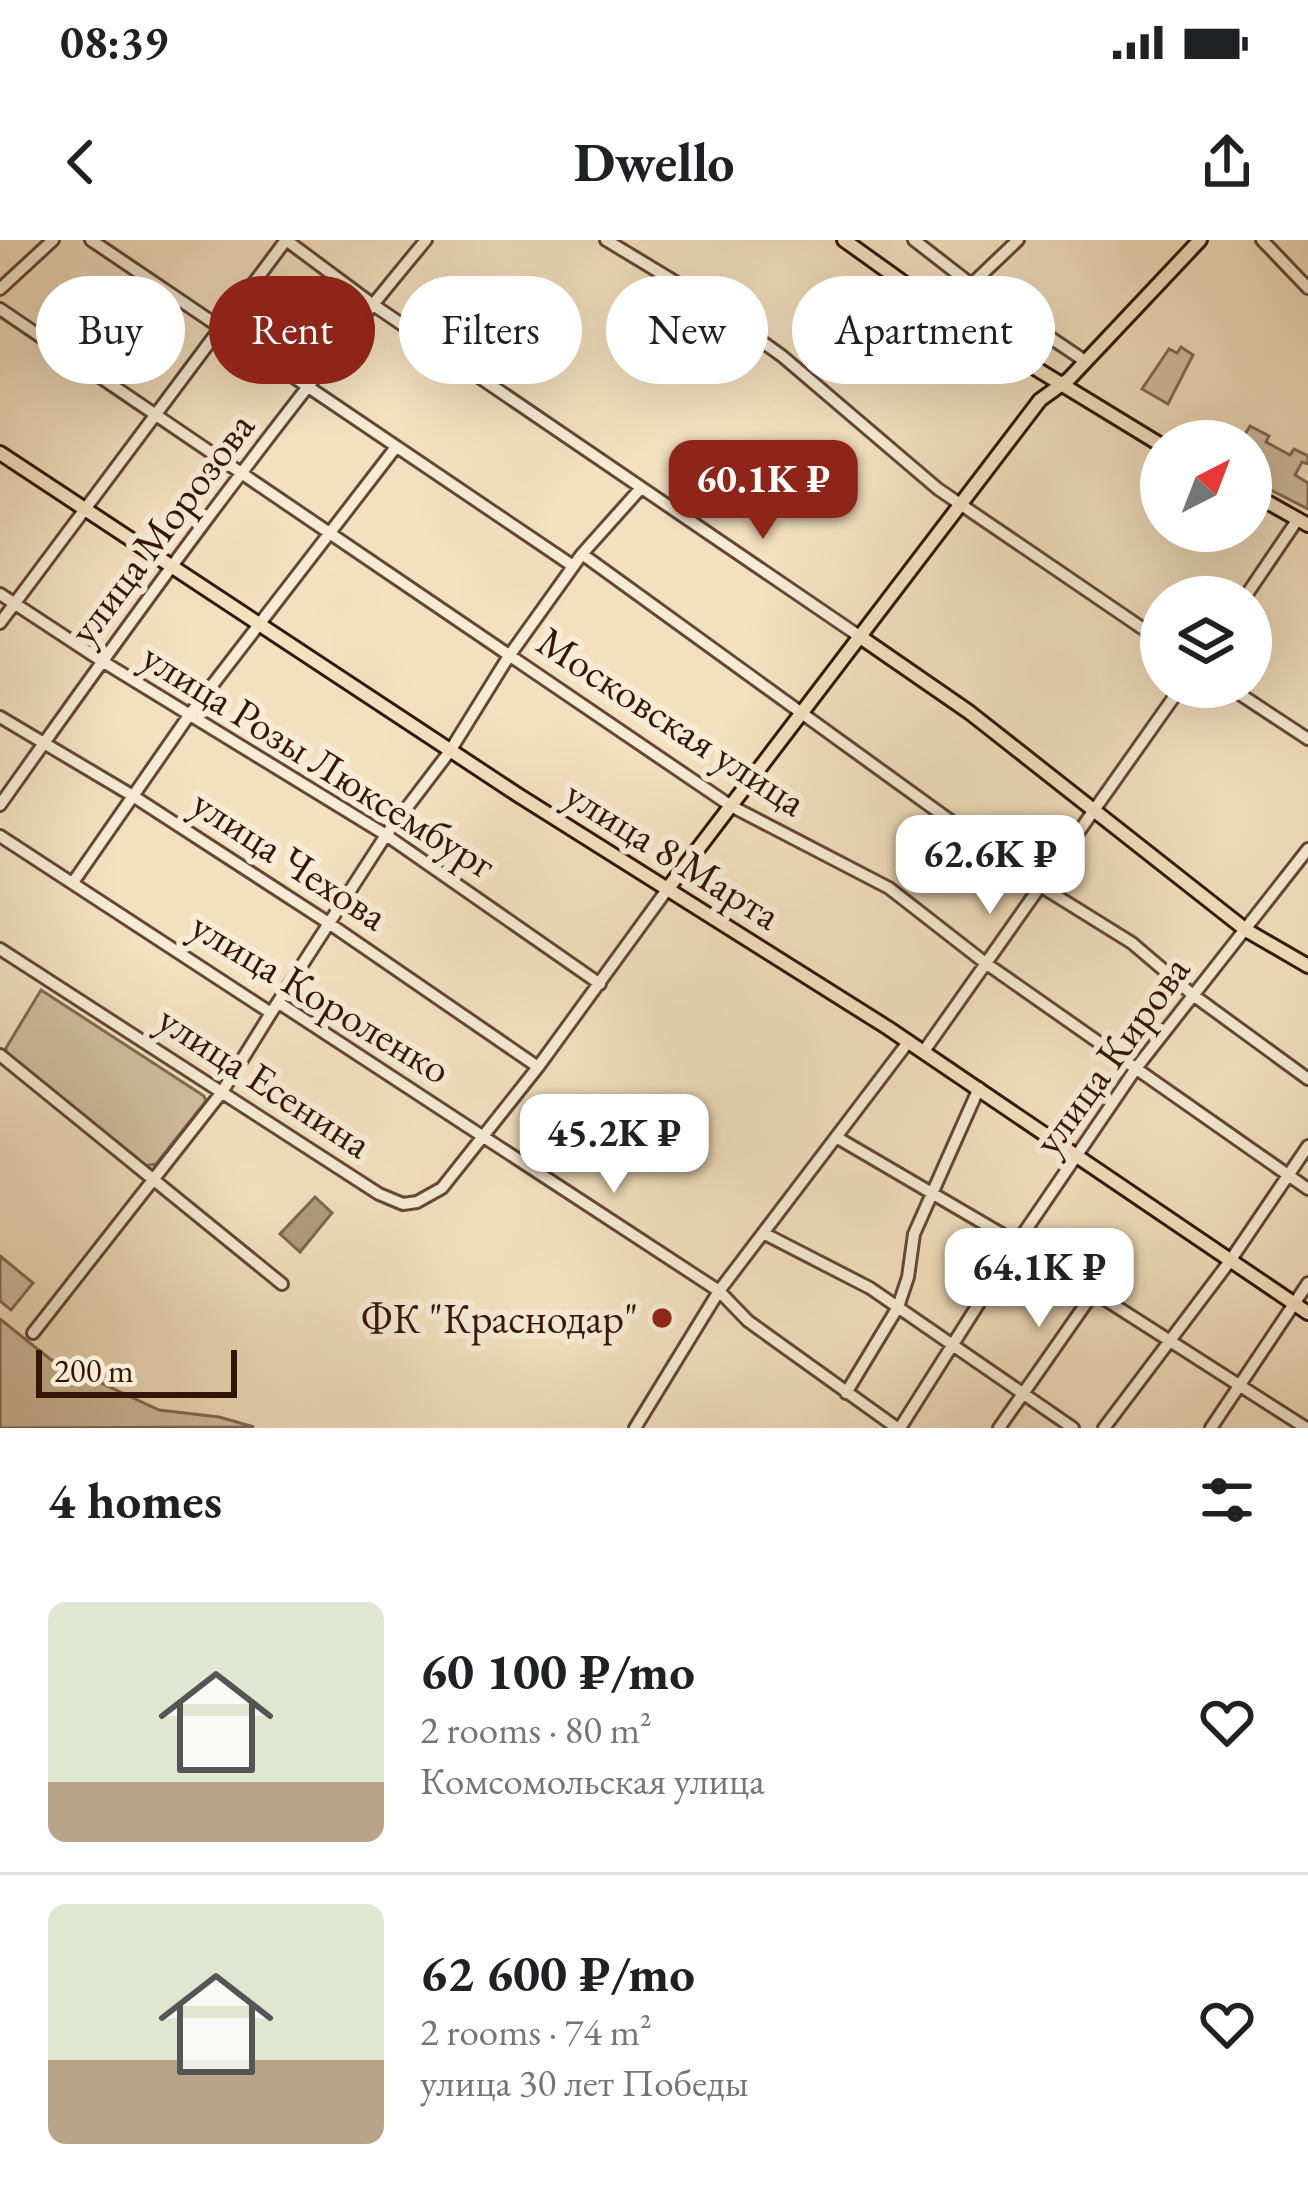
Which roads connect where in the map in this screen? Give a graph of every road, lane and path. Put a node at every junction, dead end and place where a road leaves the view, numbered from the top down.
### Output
1 (52, 240) edge
2 (91, 240) edge
3 (286, 240) edge
4 (426, 240) edge
5 (605, 240) edge
6 (844, 240) edge
7 (914, 240) edge
8 (1018, 240) edge
9 (1200, 240) edge
10 (1262, 240) edge
11 (258, 276) edge
12 (334, 276) edge
13 (894, 276) edge
14 (960, 276) edge
15 (980, 276) edge
16 (1308, 288) edge
17 (0, 289) edge
18 (375, 300) edge
19 (375, 306) edge
20 (0, 309) edge
21 (209, 322) edge
22 (209, 340) edge
23 (1055, 341) edge
24 (1085, 361) junction
25 (1055, 383) edge
26 (298, 384) edge
27 (312, 384) edge
28 (1059, 386) junction
29 (307, 390) junction
30 (154, 413) junction
31 (1140, 433) edge
32 (396, 447) junction
33 (0, 453) edge
34 (242, 476) junction
35 (641, 488) junction
36 (963, 504) junction
37 (1272, 505) edge
38 (84, 507) junction
39 (1303, 522) edge
40 (326, 534) junction
41 (581, 554) junction
42 (173, 566) junction
43 (573, 566) junction
44 (1261, 576) edge
45 (0, 594) edge
46 (14, 603) junction
47 (0, 623) edge
48 (260, 623) junction
49 (1140, 626) edge
50 (860, 635) junction
51 (509, 656) junction
52 (102, 662) junction
53 (1166, 708) edge
54 (1261, 708) edge
55 (190, 714) junction
56 (800, 715) junction
57 (0, 717) edge
58 (1308, 739) edge
59 (43, 744) junction
60 (450, 751) junction
61 (133, 796) junction
62 (0, 805) edge
63 (731, 806) junction
64 (1094, 808) junction
65 (386, 835) junction
66 (0, 836) edge
67 (1308, 849) edge
68 (74, 881) junction
69 (669, 887) junction
70 (1042, 887) junction
71 (327, 922) junction
72 (1246, 930) junction
73 (0, 949) edge
74 (984, 962) junction
75 (1308, 966) edge
76 (600, 984) junction
77 (1193, 995) junction
78 (275, 1008) junction
79 (909, 1041) junction
80 (924, 1051) junction
81 (0, 1055) edge
82 (538, 1067) junction
83 (1137, 1067) junction
84 (1308, 1078) edge
85 (979, 1088) junction
86 (222, 1092) junction
87 (485, 1136) junction
88 (836, 1137) junction
89 (1308, 1146) edge
90 (1077, 1158) junction
91 (1288, 1177) junction
92 (154, 1180) junction
93 (1308, 1190) edge
94 (931, 1192) junction
95 (763, 1233) junction
96 (1017, 1243) junction
97 (1230, 1261) junction
98 (1308, 1283) edge
99 (283, 1284) dead end
100 (719, 1291) junction
101 (1094, 1292) junction
102 (1295, 1304) junction
103 (898, 1307) junction
104 (1308, 1313) edge
105 (33, 1333) dead end
106 (1172, 1342) junction
107 (952, 1345) junction
108 (1240, 1385) junction
109 (846, 1393) junction
110 (1023, 1394) junction
111 (635, 1428) edge
112 (899, 1428) edge
113 (999, 1428) edge
114 (1073, 1428) edge
115 (1104, 1428) edge
116 (1211, 1428) edge
117 (1306, 1428) edge

1 - 17 street
2 - 21 street
3 - 11 street
3 - 12 street
4 - 18 street, улица Морозова
5 - 36 street
6 - 13 main road
7 - 14 street
8 - 15 street
9 - 24 main road
10 - 16 street
19 - 35 street
20 - 30 street, Московская улица
22 - 30 street
23 - 24 street
24 - 28 main road
25 - 28 main road
26 - 29 street
27 - 29 street, улица Морозова
28 - 31 main road
28 - 36 main road
29 - 32 street
29 - 34 street, улица Морозова
30 - 34 street, Московская улица
30 - 38 street
32 - 40 street
32 - 43 street
33 - 38 main road, улица 8 Марта
34 - 40 street, Московская улица
34 - 42 street, улица Морозова
35 - 41 street
35 - 50 street
36 - 49 street
36 - 50 main road
37 - 39 main road
38 - 42 main road, улица 8 Марта
38 - 46 street
39 - 44 street
40 - 48 street
40 - 51 street, Московская улица
41 - 43 street
41 - 56 street
42 - 48 main road, улица 8 Марта
42 - 52 street, улица Морозова
43 - 51 street
45 - 46 street, улица Розы Люксембург
46 - 47 street
46 - 52 street, улица Розы Люксембург
48 - 55 street
48 - 60 main road, улица 8 Марта
50 - 56 main road
50 - 64 main road
51 - 60 street
51 - 63 street, Московская улица
52 - 55 street, улица Розы Люксембург
52 - 59 street, улица Морозова
53 - 64 street
54 - 58 street
55 - 61 street
55 - 65 street, улица Розы Люксембург
56 - 63 main road
56 - 70 street
57 - 59 street, улица Чехова
59 - 61 street, улица Чехова
59 - 62 street, улица Морозова
60 - 65 street
60 - 69 main road, улица 8 Марта
61 - 68 street
61 - 71 street, улица Чехова
63 - 69 main road
63 - 74 street, Московская улица
64 - 70 street
64 - 72 main road
65 - 71 street
65 - 76 street, улица Розы Люксембург
66 - 68 street, улица Короленко
67 - 72 street, улица Кирова
68 - 78 street, улица Короленко
69 - 76 street, улица Есенина
69 - 79 main road, улица 8 Марта
70 - 74 street
70 - 77 street
71 - 78 street
71 - 82 street, улица Чехова
72 - 75 main road
72 - 77 street, улица Кирова
73 - 86 street, улица Есенина
74 - 80 street
74 - 83 street, Московская улица
76 - 82 street, улица Есенина
77 - 83 street, улица Кирова
77 - 84 street
78 - 86 street
78 - 87 street, улица Короленко
79 - 80 main road, улица 8 Марта
79 - 88 street
80 - 85 main road, улица 8 Марта
81 - 92 street
82 - 87 street, улица Есенина
83 - 90 street, улица Кирова
83 - 91 street, Московская улица
85 - 90 main road, улица 8 Марта
85 - 94 street
86 - 87 street, улица Есенина
86 - 92 street
87 - 100 street, улица Короленко
88 - 94 street
88 - 95 street
89 - 91 street
90 - 96 street, улица Кирова
90 - 97 main road, улица 8 Марта
91 - 93 street, Московская улица
91 - 97 street
92 - 99 street
92 - 105 street
94 - 96 street
94 - 103 street
95 - 100 street
95 - 103 street
96 - 101 street
96 - 107 street, улица Кирова
97 - 102 main road, улица 8 Марта
97 - 106 street
98 - 102 street
100 - 109 street, улица Короленко
100 - 111 street
101 - 106 street
101 - 110 street
102 - 104 main road, улица 8 Марта
102 - 108 street
103 - 107 street
103 - 109 street
106 - 108 street
106 - 115 street
107 - 110 street
107 - 112 street, улица Кирова
108 - 116 street
108 - 117 street
109 - 112 street, улица Короленко
110 - 113 street
110 - 114 street

